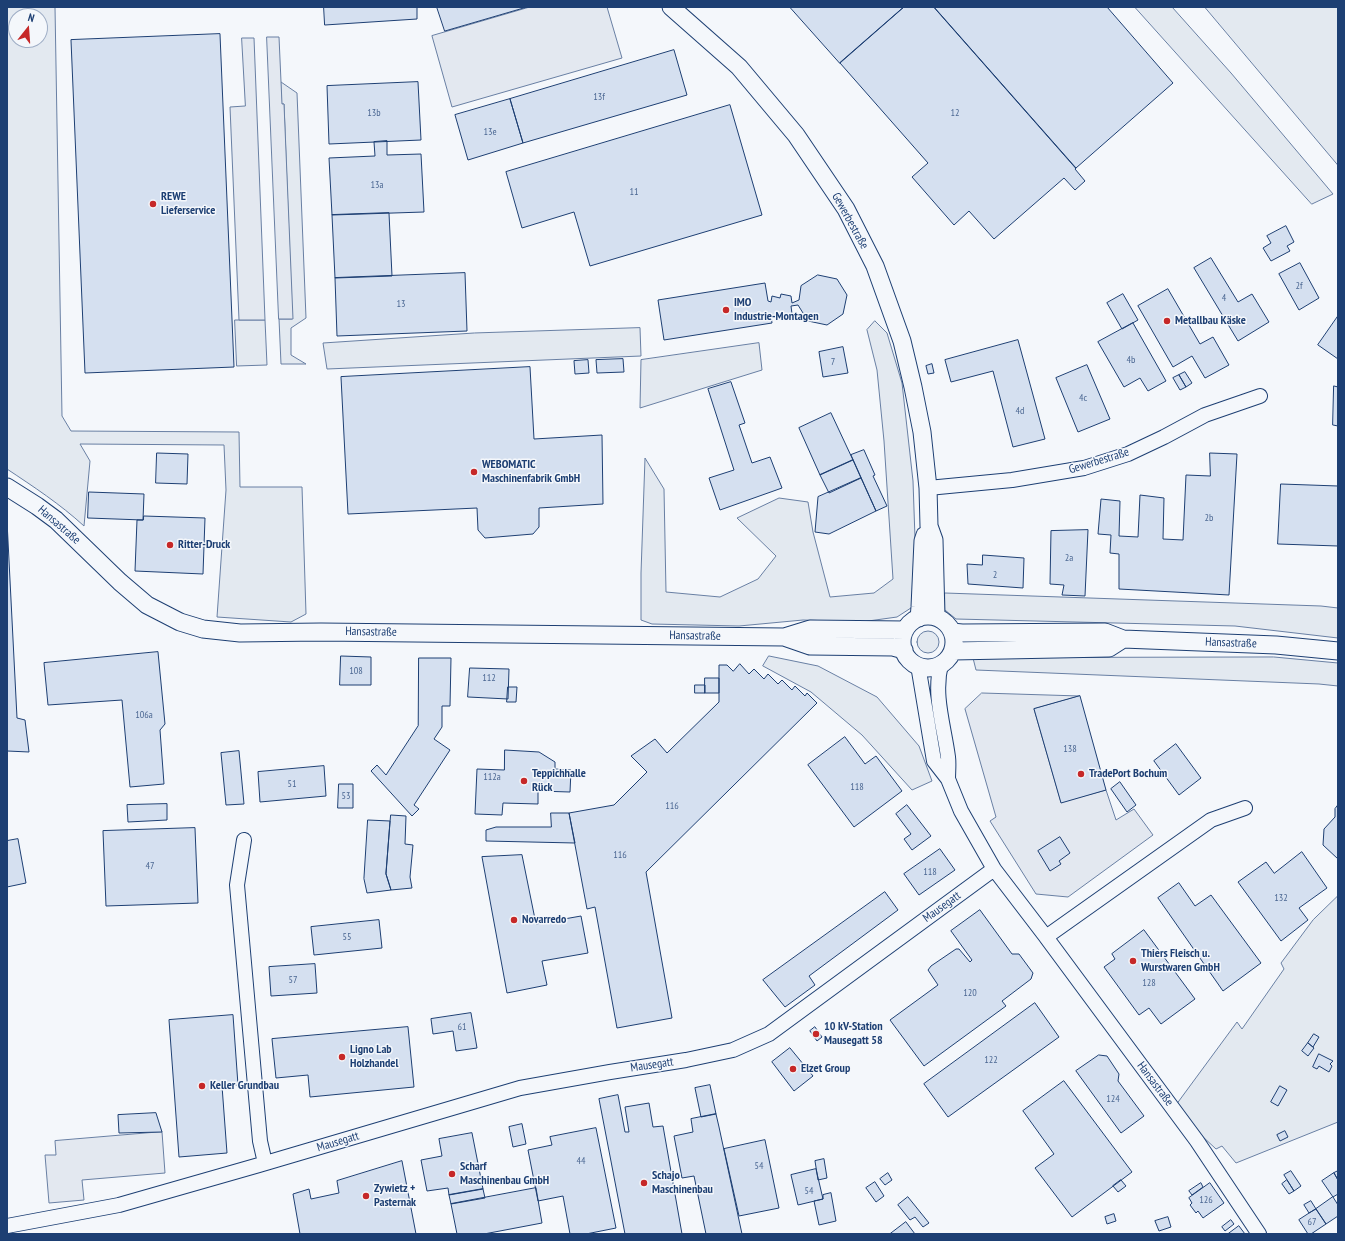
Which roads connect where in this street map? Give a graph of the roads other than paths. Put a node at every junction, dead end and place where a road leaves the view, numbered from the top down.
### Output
1 (671, 7) edge
2 (1260, 396) dead end
3 (7, 487) edge
4 (928, 488) junction
5 (930, 526) junction
6 (936, 617) junction
7 (918, 618) junction
8 (905, 630) junction
9 (952, 632) junction
10 (784, 637) junction
11 (1123, 639) junction
12 (904, 650) junction
13 (952, 651) junction
14 (1338, 651) edge
15 (941, 664) junction
16 (918, 665) junction
17 (948, 779) junction
18 (1245, 808) dead end
19 (244, 840) dead end
20 (994, 869) junction
21 (1046, 937) junction
22 (265, 1163) junction
23 (7, 1226) edge
24 (1259, 1234) edge

1 - 4 street, Gewerbestraße
2 - 4 street, Gewerbestraße
3 - 10 street, Hansastraße
4 - 5 street, Gewerbestraße
5 - 6 street, Gewerbestraße
5 - 7 street, Gewerbestraße
6 - 7 street
6 - 9 street
7 - 8 street
8 - 10 street, Hansastraße
8 - 12 street
9 - 11 street, Hansastraße
9 - 13 street
10 - 12 street, Hansastraße
11 - 13 street, Hansastraße
11 - 14 street, Hansastraße
12 - 16 street
13 - 15 street
15 - 16 street
15 - 17 street, Hansastraße
16 - 17 street, Hansastraße
17 - 20 street, Hansastraße
18 - 21 street
19 - 22 street
20 - 21 street, Hansastraße
20 - 22 street, Mausegatt
21 - 24 street, Hansastraße
22 - 23 street, Mausegatt

